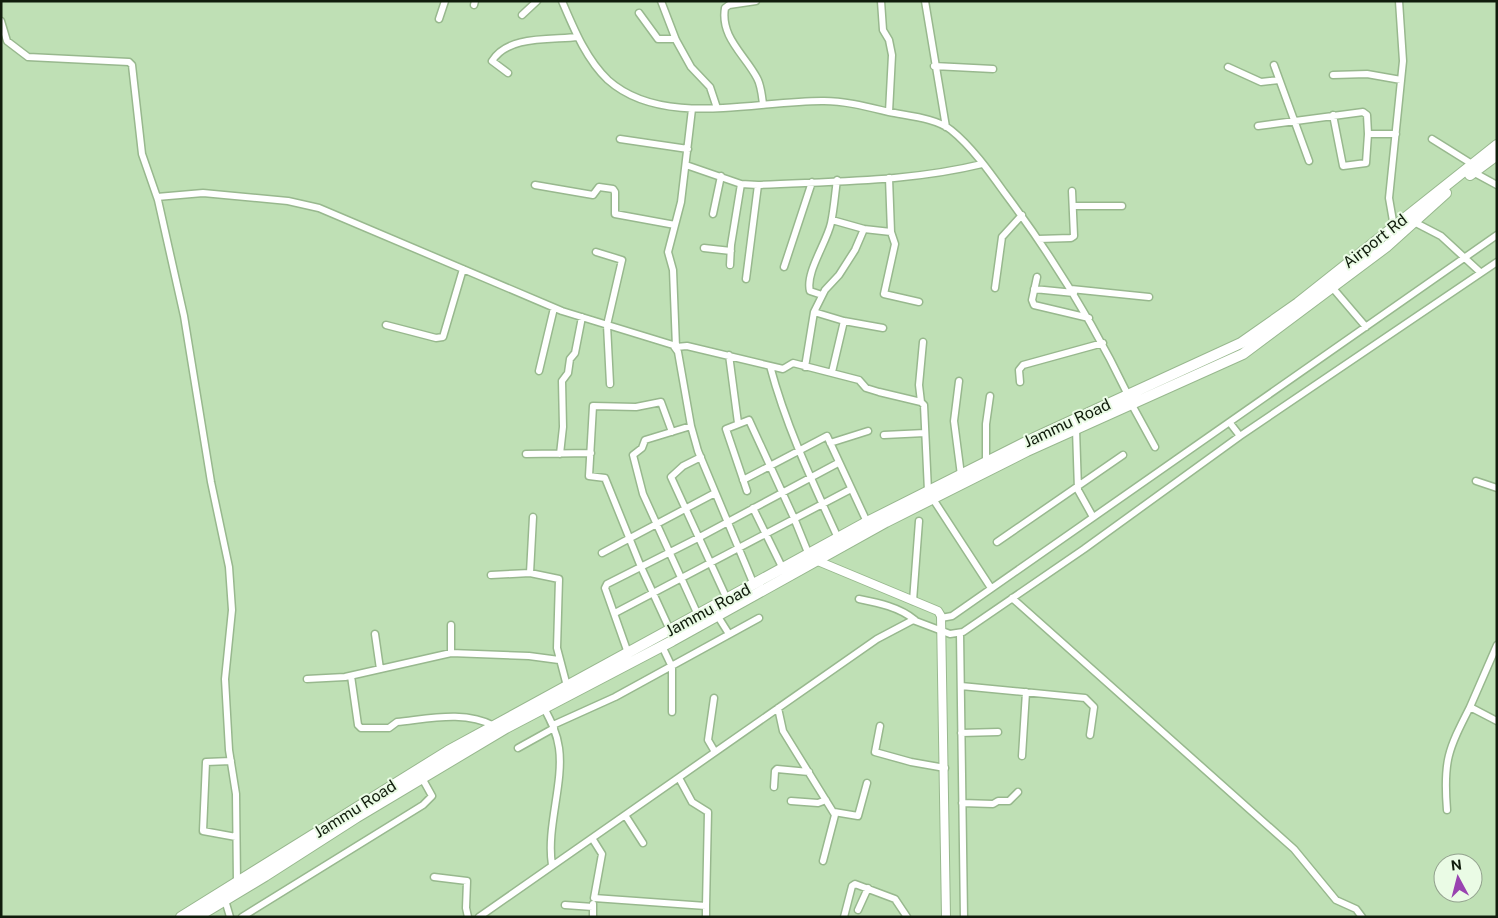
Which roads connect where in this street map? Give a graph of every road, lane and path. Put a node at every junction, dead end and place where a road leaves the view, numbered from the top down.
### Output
1 (445, 1) edge
2 (537, 1) edge
3 (562, 1) edge
4 (662, 1) edge
5 (756, 1) edge
6 (882, 1) edge
7 (925, 1) edge
8 (1399, 1) edge
9 (639, 13) dead end
10 (522, 15) dead end
11 (439, 20) dead end
12 (1, 21) edge
13 (578, 37) junction
14 (675, 39) junction
15 (1274, 65) dead end
16 (934, 66) junction
17 (1228, 66) dead end
18 (993, 68) dead end
19 (508, 73) dead end
20 (1333, 75) dead end
21 (1279, 80) junction
22 (1401, 80) junction
23 (763, 104) junction
24 (718, 108) junction
25 (692, 109) junction
26 (889, 112) junction
27 (1333, 115) junction
28 (1293, 120) junction
29 (1258, 126) dead end
30 (946, 127) junction
31 (1368, 134) junction
32 (1396, 134) junction
33 (1432, 139) dead end
34 (620, 140) dead end
35 (1497, 145) edge
36 (688, 149) junction
37 (1497, 155) edge
38 (1309, 162) dead end
39 (982, 164) junction
40 (686, 165) junction
41 (1473, 168) junction
42 (722, 176) junction
43 (889, 178) junction
44 (837, 180) junction
45 (812, 182) junction
46 (741, 184) junction
47 (535, 185) dead end
48 (758, 185) junction
49 (1497, 185) edge
50 (1072, 191) dead end
51 (157, 197) junction
52 (1073, 206) junction
53 (1122, 206) dead end
54 (712, 214) dead end
55 (1022, 215) junction
56 (832, 220) junction
57 (1414, 222) junction
58 (675, 225) junction
59 (1394, 227) junction
60 (864, 229) junction
61 (890, 232) junction
62 (1497, 235) edge
63 (1038, 239) junction
64 (704, 248) dead end
65 (731, 251) junction
66 (596, 252) dead end
67 (1467, 260) junction
68 (1497, 262) edge
69 (730, 265) dead end
70 (784, 267) dead end
71 (463, 269) junction
72 (1478, 270) junction
73 (1037, 277) dead end
74 (746, 279) dead end
75 (1331, 286) junction
76 (995, 288) dead end
77 (1034, 290) junction
78 (1073, 291) junction
79 (822, 295) junction
80 (1148, 297) dead end
81 (919, 302) dead end
82 (554, 308) junction
83 (814, 312) junction
84 (582, 317) junction
85 (1089, 318) junction
86 (844, 321) junction
87 (386, 325) dead end
88 (607, 325) junction
89 (1366, 327) junction
90 (883, 328) dead end
91 (1252, 336) joint
92 (923, 342) dead end
93 (1103, 344) junction
94 (676, 347) junction
95 (729, 356) junction
96 (770, 366) junction
97 (805, 367) junction
98 (539, 371) dead end
99 (832, 372) junction
100 (959, 381) dead end
101 (1020, 382) dead end
102 (610, 384) dead end
103 (1128, 394) junction
104 (990, 396) dead end
105 (921, 402) junction
106 (1132, 405) junction
107 (738, 423) junction
108 (1231, 424) junction
109 (691, 426) junction
110 (1076, 429) junction
111 (672, 432) junction
112 (868, 432) dead end
113 (925, 432) junction
114 (1239, 434) junction
115 (884, 435) dead end
116 (830, 443) junction
117 (1155, 447) dead end
118 (798, 450) junction
119 (526, 454) dead end
120 (560, 454) junction
121 (591, 454) junction
122 (1123, 455) dead end
123 (700, 457) junction
124 (838, 462) junction
125 (986, 462) junction
126 (770, 465) junction
127 (961, 475) junction
128 (810, 477) junction
129 (743, 480) junction
130 (1476, 481) dead end
131 (1078, 485) junction
132 (1497, 488) edge
133 (851, 489) junction
134 (747, 490) dead end
135 (782, 492) junction
136 (715, 493) junction
137 (930, 495) junction
138 (822, 503) junction
139 (753, 508) junction
140 (685, 509) junction
141 (533, 517) dead end
142 (1093, 517) junction
143 (794, 518) junction
144 (919, 521) dead end
145 (726, 522) junction
146 (867, 522) junction
147 (658, 525) junction
148 (767, 534) junction
149 (698, 538) junction
150 (838, 538) junction
151 (629, 540) junction
152 (997, 542) dead end
153 (739, 549) junction
154 (602, 553) dead end
155 (670, 553) junction
156 (813, 559) junction
157 (710, 565) junction
158 (641, 567) junction
159 (783, 569) junction
160 (530, 573) junction
161 (491, 575) dead end
162 (681, 579) junction
163 (754, 585) junction
164 (991, 588) junction
165 (653, 594) junction
166 (1012, 598) junction
167 (726, 599) junction
168 (859, 599) dead end
169 (913, 601) junction
170 (615, 613) junction
171 (698, 615) junction
172 (759, 618) dead end
173 (720, 619) junction
174 (915, 620) junction
175 (451, 625) dead end
176 (948, 628) junction
177 (670, 630) junction
178 (729, 633) junction
179 (374, 634) dead end
180 (1497, 645) edge
181 (662, 646) junction
182 (451, 653) junction
183 (628, 653) junction
184 (559, 660) junction
185 (669, 662) junction
186 (380, 669) junction
187 (352, 676) junction
188 (307, 679) dead end
189 (567, 686) junction
190 (961, 686) junction
191 (1026, 692) junction
192 (714, 698) dead end
193 (1470, 707) junction
194 (544, 708) junction
195 (778, 708) junction
196 (672, 712) dead end
197 (1497, 721) edge
198 (552, 724) junction
199 (494, 726) junction
200 (880, 726) dead end
201 (998, 732) dead end
202 (961, 733) junction
203 (1090, 735) dead end
204 (518, 748) dead end
205 (716, 752) junction
206 (1022, 756) dead end
207 (231, 761) junction
208 (945, 768) junction
209 (809, 772) junction
210 (679, 778) junction
211 (867, 783) dead end
212 (427, 785) junction
213 (774, 787) dead end
214 (1018, 792) dead end
215 (826, 800) junction
216 (791, 801) dead end
217 (962, 803) junction
218 (1447, 810) dead end
219 (834, 812) junction
220 (625, 815) junction
221 (236, 837) junction
222 (592, 838) junction
223 (644, 843) dead end
224 (823, 861) dead end
225 (552, 865) junction
226 (434, 878) dead end
227 (236, 883) junction
228 (868, 888) junction
229 (594, 898) junction
230 (225, 900) junction
231 (565, 906) dead end
232 (706, 906) junction
233 (593, 907) junction
234 (858, 910) dead end
235 (181, 917) edge
236 (197, 917) edge
237 (230, 917) edge
238 (242, 917) edge
239 (468, 917) edge
240 (479, 917) edge
241 (593, 917) edge
242 (706, 917) edge
243 (844, 917) edge
244 (907, 917) edge
245 (946, 917) edge
246 (964, 917) edge
247 (1362, 917) edge

1 - 11 street
2 - 10 street
3 - 13 street
4 - 14 street
5 - 23 street
6 - 26 street
7 - 16 street
8 - 22 street
9 - 14 street
12 - 51 street
13 - 19 street
13 - 25 street
14 - 24 street
15 - 21 street
16 - 18 street
16 - 30 street
17 - 21 street
20 - 22 street
21 - 28 street
22 - 32 street
23 - 24 street
23 - 26 street
24 - 25 street
25 - 36 street
26 - 30 street
27 - 28 street
27 - 31 street
27 - 31 street
28 - 29 street
28 - 38 street
30 - 39 street
31 - 32 street
32 - 59 street
33 - 41 street
34 - 36 street
35 - 41 main road, Airport Rd
36 - 40 street
37 - 41 main road
39 - 43 street
39 - 55 street
40 - 42 street
40 - 58 street
41 - 49 street
41 - 57 main road
41 - 59 main road, Airport Rd
42 - 46 street
42 - 54 street
43 - 44 street
43 - 61 street
44 - 45 street
44 - 56 street
45 - 48 street
45 - 70 street
46 - 48 street
46 - 65 street
47 - 58 street
48 - 74 street
50 - 52 street
51 - 71 street
51 - 207 street
52 - 53 street
52 - 63 street
55 - 63 street
55 - 76 street
56 - 60 street
56 - 79 street
57 - 67 street
57 - 75 main road
58 - 94 street
59 - 91 main road, Airport Rd
60 - 61 street
60 - 79 street
61 - 81 street
62 - 67 street
63 - 78 street
64 - 65 street
65 - 69 street
66 - 88 street
67 - 72 street
67 - 89 street
68 - 72 street
71 - 82 street
71 - 87 street
72 - 114 street
73 - 77 street
75 - 89 street
75 - 106 main road
77 - 78 street
77 - 85 street
78 - 80 street
78 - 85 street
79 - 83 street
82 - 84 street
82 - 98 street
83 - 86 street
83 - 97 street
84 - 88 street
84 - 120 street
85 - 93 street
86 - 90 street
86 - 99 street
88 - 94 street
88 - 102 street
89 - 108 street
91 - 103 main road, Jammu Road
92 - 105 street
93 - 101 street
93 - 103 street
94 - 95 street
94 - 109 street
95 - 96 street
95 - 107 street
96 - 97 street
96 - 118 street
97 - 99 street
99 - 105 street
100 - 127 street
103 - 125 main road, Jammu Road
104 - 125 street
105 - 113 street
106 - 110 main road
106 - 117 street
107 - 126 street
107 - 129 street
108 - 114 street
108 - 142 street
109 - 111 street
109 - 123 street
110 - 131 street
110 - 137 main road
111 - 121 street
111 - 147 street
112 - 116 street
113 - 115 street
113 - 137 street
114 - 166 street
116 - 118 street
116 - 124 street
118 - 126 street
118 - 128 street
119 - 120 street
120 - 121 street
121 - 151 street
122 - 131 street
123 - 136 street
123 - 140 street
124 - 128 street
124 - 133 street
125 - 127 main road, Jammu Road
126 - 129 street
126 - 135 street
127 - 137 main road, Jammu Road
128 - 135 street
128 - 138 street
129 - 134 street
130 - 132 street
131 - 142 street
131 - 152 street
133 - 138 street
133 - 146 street
135 - 139 street
135 - 143 street
136 - 140 street
136 - 145 street
137 - 146 main road, Jammu Road
137 - 156 main road
137 - 164 street
138 - 143 street
138 - 150 street
139 - 145 street
139 - 148 street
140 - 147 street
140 - 149 street
141 - 160 street
142 - 164 street
143 - 148 street
143 - 156 street
144 - 169 street
145 - 149 street
145 - 153 street
146 - 150 main road, Jammu Road
147 - 151 street
147 - 155 street
148 - 153 street
148 - 159 street
149 - 155 street
149 - 157 street
150 - 156 main road, Jammu Road
151 - 154 street
151 - 158 street
153 - 157 street
153 - 163 street
155 - 158 street
155 - 162 street
156 - 159 main road, Jammu Road
156 - 169 street
156 - 173 main road
157 - 162 street
157 - 167 street
158 - 165 street
158 - 170 street
159 - 163 main road, Jammu Road
160 - 161 street
160 - 184 street
162 - 165 street
162 - 171 street
163 - 167 main road, Jammu Road
164 - 176 street
165 - 170 street
165 - 177 street
166 - 176 street
166 - 247 street
167 - 171 main road, Jammu Road
168 - 174 street
169 - 176 street
170 - 183 street
171 - 177 main road, Jammu Road
172 - 178 street
173 - 178 street
173 - 181 main road
174 - 176 street
174 - 195 street
175 - 182 street
176 - 190 street
176 - 208 street
177 - 183 main road, Jammu Road
178 - 185 street
179 - 186 street
180 - 193 street
181 - 185 street
181 - 194 main road
182 - 184 street
182 - 186 street
183 - 189 main road, Jammu Road
184 - 189 street
185 - 196 street
185 - 198 street
186 - 187 street
187 - 188 street
187 - 199 street
189 - 199 main road, Jammu Road
190 - 191 street
190 - 202 street
191 - 203 street
191 - 206 street
192 - 205 street
193 - 197 street
193 - 218 street
194 - 198 street
194 - 212 main road
195 - 205 street
195 - 209 street
198 - 204 street
198 - 225 street
199 - 227 main road, Jammu Road
200 - 208 street
201 - 202 street
202 - 217 street
205 - 210 street
207 - 221 street
207 - 221 street
208 - 245 street
209 - 213 street
209 - 215 street
210 - 220 street
210 - 232 street
211 - 219 street
212 - 230 main road
212 - 238 street
214 - 217 street
215 - 216 street
215 - 219 street
217 - 246 street
219 - 224 street
220 - 222 street
220 - 223 street
221 - 227 street
222 - 225 street
222 - 229 street
225 - 240 street
226 - 239 street
227 - 235 main road, Jammu Road
228 - 234 street
228 - 243 street
228 - 244 street
229 - 232 street
229 - 233 street
230 - 236 main road
230 - 237 street
231 - 233 street
232 - 242 street
233 - 241 street

